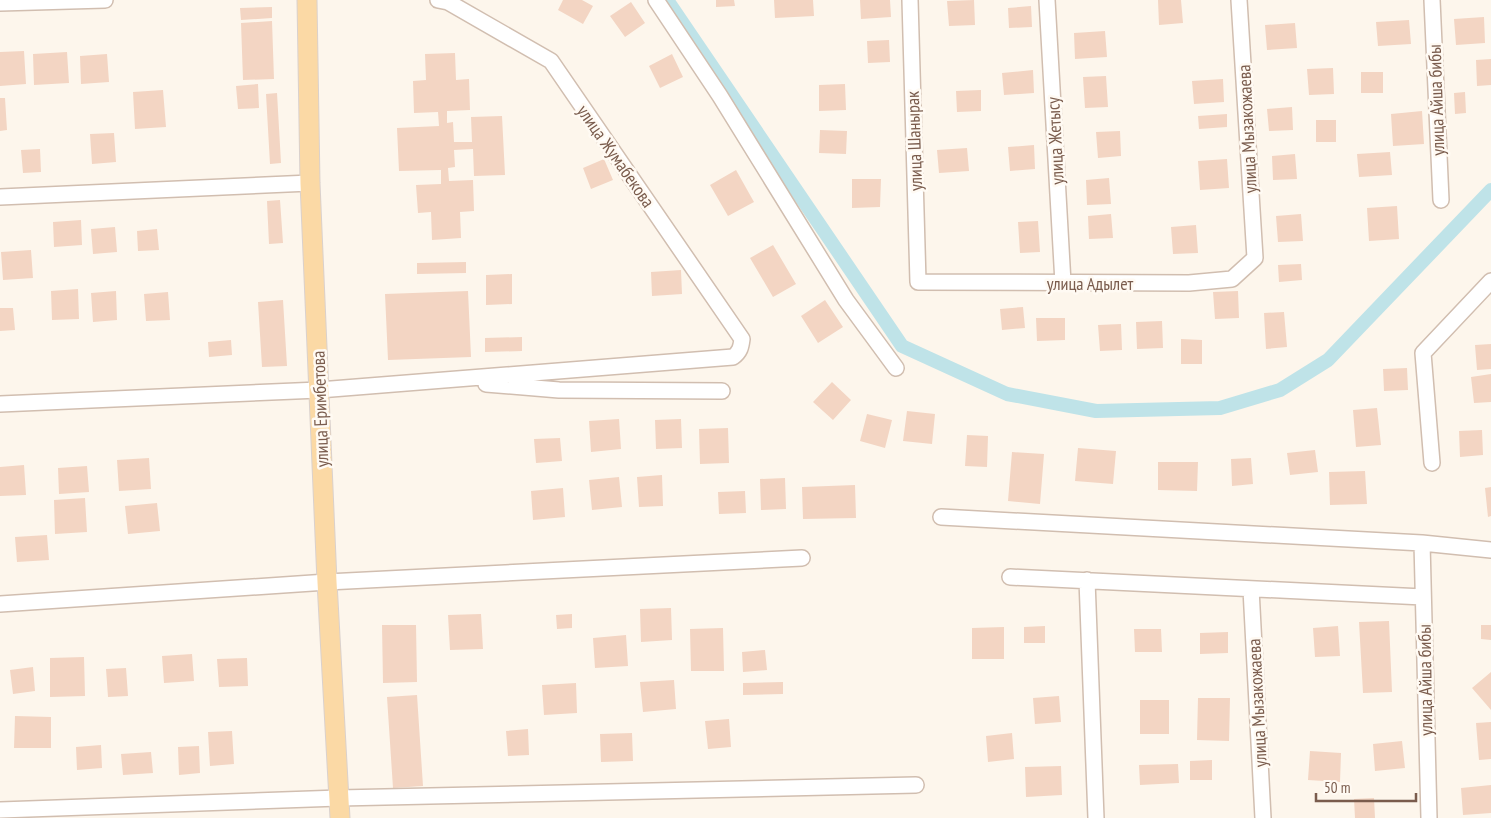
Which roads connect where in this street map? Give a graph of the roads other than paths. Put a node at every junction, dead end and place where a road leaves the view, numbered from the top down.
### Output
1 (105, 0) edge
2 (307, 0) edge
3 (438, 0) edge
4 (656, 0) edge
5 (910, 0) edge
6 (1047, 0) edge
7 (1239, 0) edge
8 (1432, 0) edge
9 (0, 3) edge
10 (310, 183) junction
11 (0, 197) edge
12 (1440, 200) dead end
13 (1255, 258) joint
14 (1491, 281) edge
15 (918, 282) joint
16 (1063, 283) junction
17 (896, 368) dead end
18 (442, 380) junction
19 (319, 390) junction
20 (722, 391) dead end
21 (0, 404) edge
22 (1432, 463) dead end
23 (941, 516) dead end
24 (1422, 543) junction
25 (1491, 550) edge
26 (802, 558) dead end
27 (1010, 577) dead end
28 (1087, 580) junction
29 (327, 582) junction
30 (1251, 589) junction
31 (1424, 597) junction
32 (0, 604) edge
33 (916, 786) dead end
34 (339, 798) junction
35 (0, 810) edge
36 (340, 818) edge
37 (1096, 818) edge
38 (1263, 818) edge
39 (1429, 818) edge

1 - 9 street
2 - 10 main road, улица Еримбетова
3 - 18 street, улица Жумабекова
4 - 17 street
5 - 15 street, улица Шанырак
6 - 16 street, улица Жетысу
7 - 13 street, улица Мызакожаева
8 - 12 street, улица Айша бибы
10 - 11 street
10 - 19 main road, улица Еримбетова
13 - 16 street, улица Адылет
14 - 22 street
15 - 16 street, улица Адылет
18 - 19 street
18 - 20 street
19 - 21 street
19 - 29 main road, улица Еримбетова
23 - 24 street
24 - 25 street
24 - 31 street, улица Айша бибы
26 - 29 street
27 - 28 street
28 - 30 street
28 - 37 street
29 - 32 street
29 - 34 main road, улица Еримбетова
30 - 31 street
30 - 38 street, улица Мызакожаева
31 - 39 street, улица Айша бибы
33 - 34 street
34 - 35 street
34 - 36 main road, улица Еримбетова

